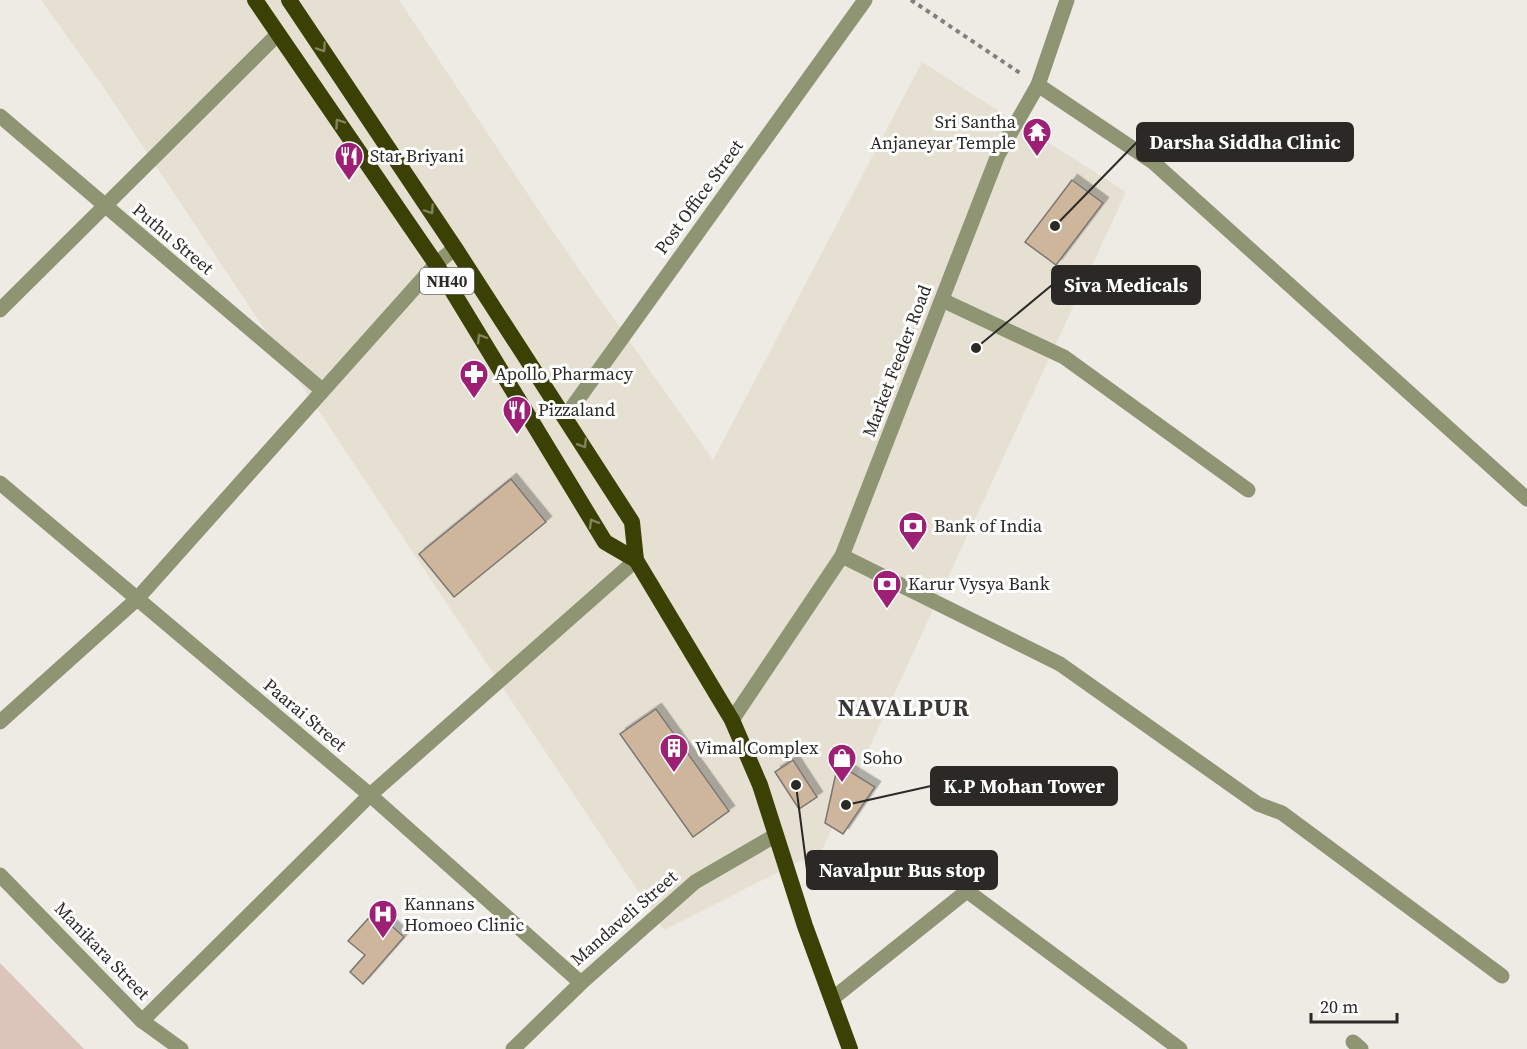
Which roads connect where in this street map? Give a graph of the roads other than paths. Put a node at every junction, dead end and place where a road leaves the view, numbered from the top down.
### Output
1 (255, 0) edge
2 (289, 0) edge
3 (865, 0) edge
4 (1067, 0) edge
5 (278, 34) junction
6 (1038, 85) junction
7 (0, 116) edge
8 (104, 206) junction
9 (455, 248) junction
10 (436, 264) junction
11 (942, 300) junction
12 (0, 310) edge
13 (322, 390) junction
14 (566, 416) junction
15 (0, 483) edge
16 (1248, 489) dead end
17 (1527, 499) edge
18 (842, 556) junction
19 (636, 560) junction
20 (136, 600) junction
21 (732, 720) junction
22 (0, 722) edge
23 (370, 795) junction
24 (776, 835) junction
25 (0, 875) edge
26 (1503, 976) dead end
27 (581, 982) junction
28 (831, 999) junction
29 (142, 1021) junction
30 (181, 1049) edge
31 (513, 1049) edge
32 (850, 1049) edge
33 (1180, 1049) edge

1 - 5 highway, NH40
2 -> 9 highway, NH40
3 - 14 street, Post Office Street
4 - 6 street, Market Feeder Road
5 - 8 street
10 -> 5 highway, NH40
6 - 11 street, Market Feeder Road
6 - 17 street
7 - 8 street, Puthu Street
8 - 12 street
8 - 13 street, Puthu Street
9 - 10 street
9 - 14 highway, NH40
10 - 13 street
19 -> 10 highway, NH40
11 - 16 street
11 - 18 street, Market Feeder Road
13 - 20 street
14 -> 19 highway, NH40
15 - 20 street, Paarai Street
18 - 21 street, Market Feeder Road
18 - 26 street
19 - 21 highway, NH40
19 - 23 street
20 - 22 street
20 - 23 street, Paarai Street
21 - 24 highway, NH40
23 - 27 street, Paarai Street
23 - 29 street
24 - 27 street, Mandaveli Street
24 - 28 highway, NH40
25 - 29 street, Manikara Street
27 - 31 street, Mandaveli Street
28 - 32 highway, NH40
28 - 33 street
29 - 30 street, Manikara Street

